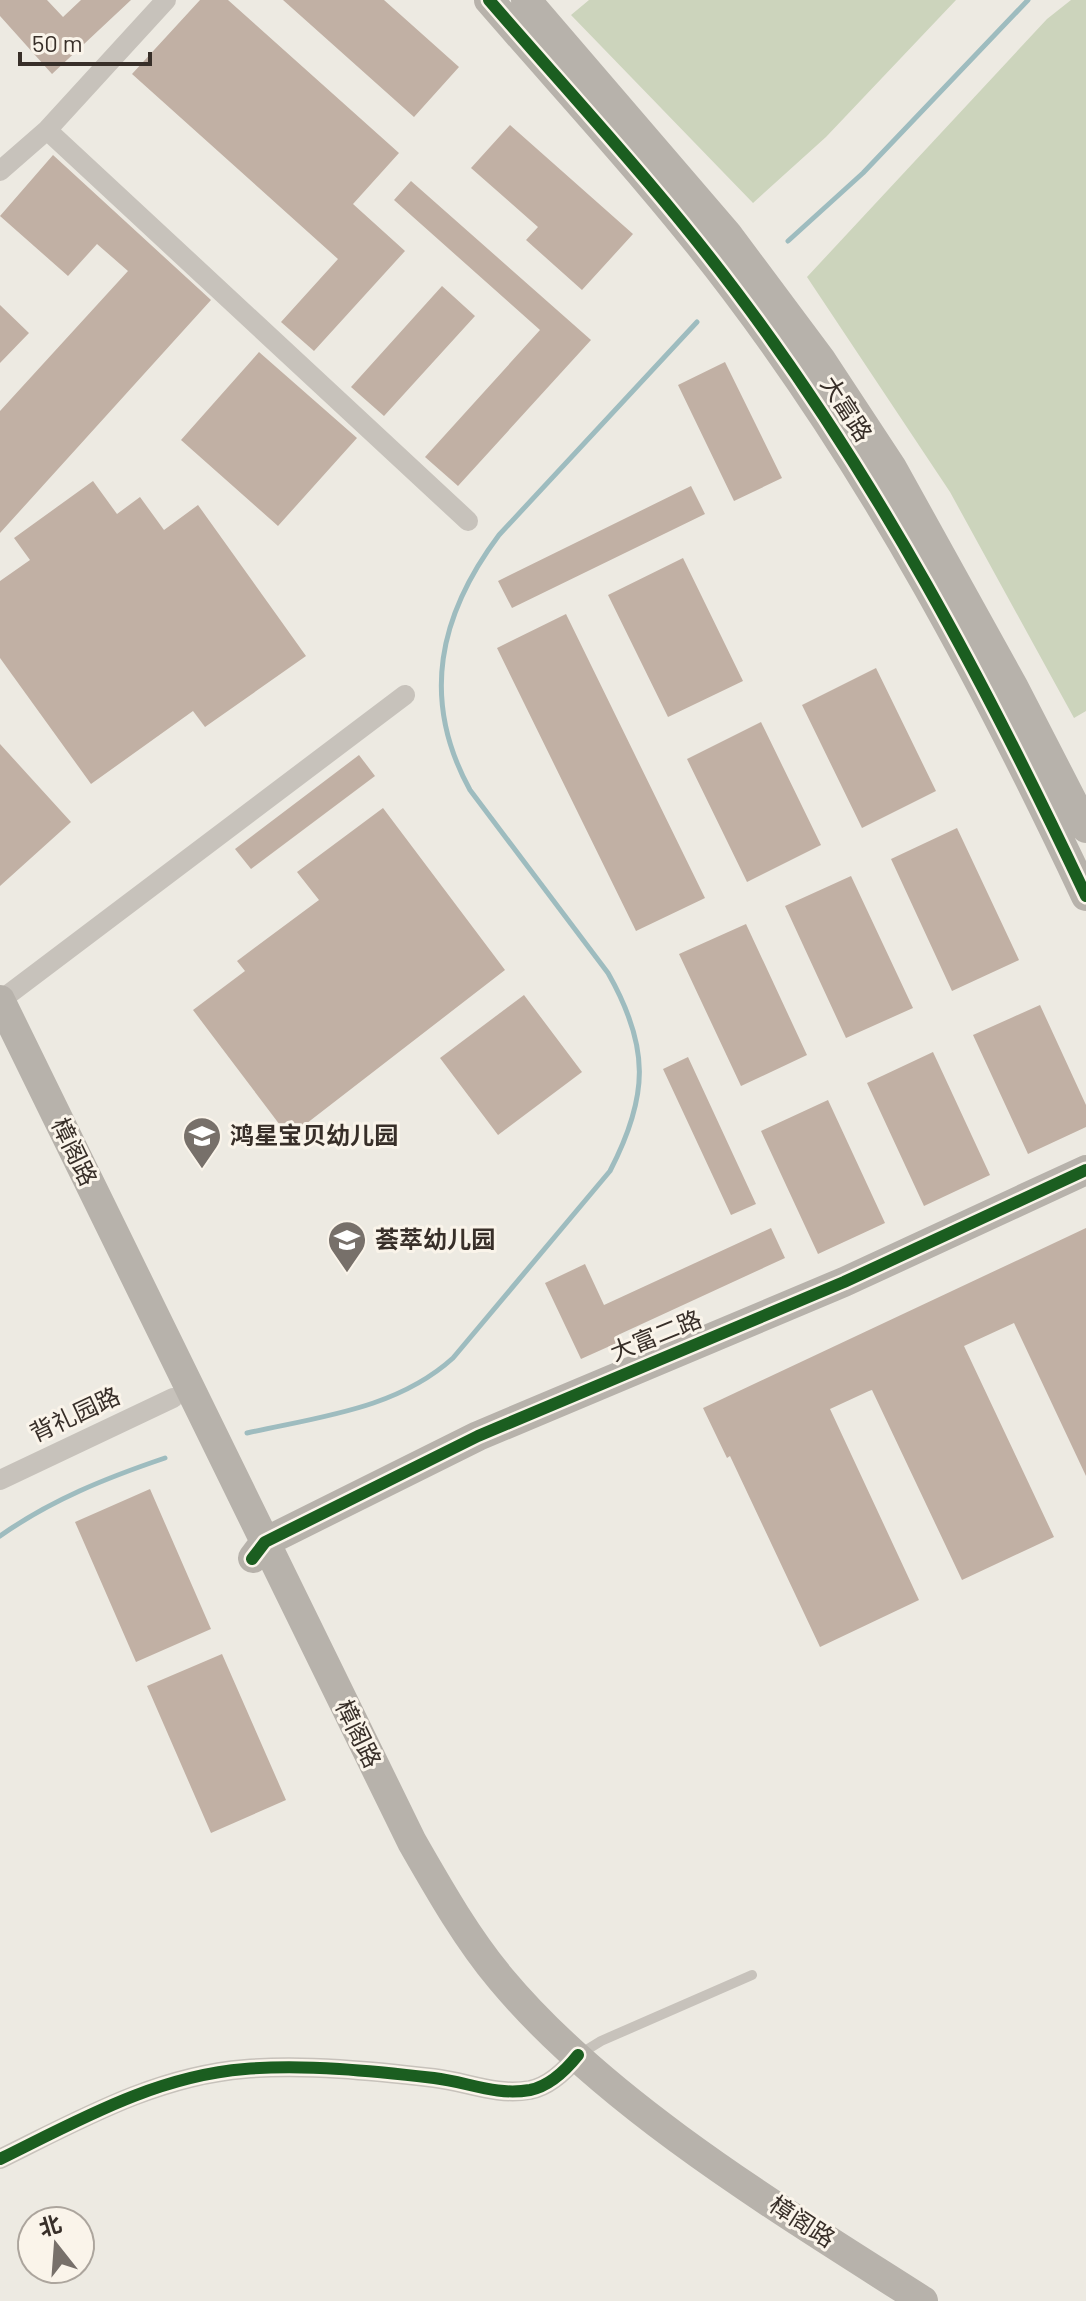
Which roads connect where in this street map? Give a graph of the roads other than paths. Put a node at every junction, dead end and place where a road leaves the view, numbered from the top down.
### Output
1 (166, 0) edge
2 (489, 0) edge
3 (526, 0) edge
4 (47, 130) junction
5 (0, 171) edge
6 (468, 521) dead end
7 (405, 695) dead end
8 (1086, 828) edge
9 (1086, 896) edge
10 (0, 1000) edge
11 (0, 1045) edge
12 (1086, 1170) edge
13 (1086, 1190) edge
14 (173, 1398) junction
15 (0, 1480) edge
16 (263, 1553) junction
17 (752, 1975) dead end
18 (572, 2063) junction
19 (0, 2159) edge
20 (887, 2301) edge
21 (923, 2301) edge

1 - 4 street
2 - 9 street, 大富路
3 - 8 street, 大富路
4 - 5 street
4 - 6 street
7 - 10 street
10 - 16 street, 樟阁路
11 - 14 street, 樟阁路
12 - 16 street, 大富二路
13 - 16 street, 大富二路
14 - 15 street, 背礼园路
14 - 16 street, 樟阁路
16 - 18 street, 樟阁路
17 - 18 lane
18 - 19 street
18 - 20 street, 樟阁路
18 - 21 street, 樟阁路

